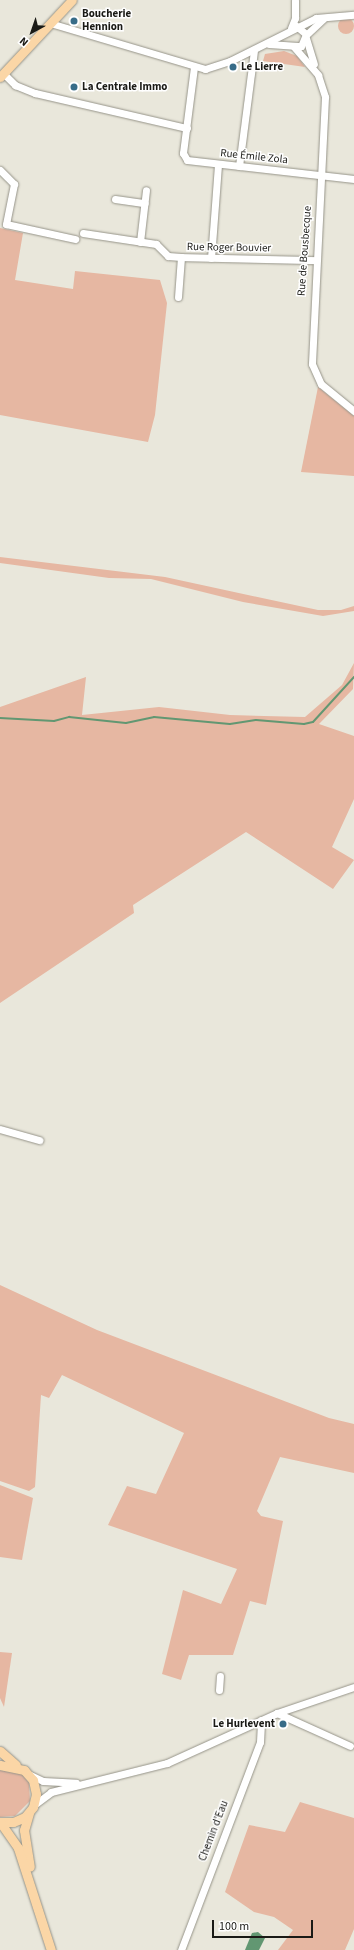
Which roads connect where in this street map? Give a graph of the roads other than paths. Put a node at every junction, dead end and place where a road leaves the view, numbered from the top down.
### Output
1 (72, 0) edge
2 (295, 0) edge
3 (354, 14) edge
4 (331, 16) junction
5 (50, 23) junction
6 (291, 28) junction
7 (306, 36) junction
8 (292, 46) junction
9 (261, 47) junction
10 (254, 50) junction
11 (194, 68) junction
12 (1, 74) edge
13 (318, 76) junction
14 (187, 128) junction
15 (218, 164) junction
16 (239, 166) junction
17 (0, 170) edge
18 (321, 174) junction
19 (354, 179) edge
20 (146, 190) dead end
21 (115, 199) dead end
22 (145, 203) junction
23 (83, 233) dead end
24 (75, 239) dead end
25 (140, 242) junction
26 (181, 257) junction
27 (211, 258) junction
28 (316, 260) junction
29 (178, 297) dead end
30 (354, 411) edge
31 (0, 1129) edge
32 (39, 1140) dead end
33 (220, 1676) dead end
34 (354, 1687) edge
35 (219, 1690) dead end
36 (276, 1713) junction
37 (261, 1720) junction
38 (350, 1746) dead end
39 (0, 1751) edge
40 (0, 1765) edge
41 (20, 1768) junction
42 (29, 1774) junction
43 (88, 1783) junction
44 (31, 1809) junction
45 (0, 1822) edge
46 (38, 1904) junction
47 (51, 1950) edge
48 (181, 1950) edge

1 - 5 main road
2 - 6 street
3 - 4 street
4 - 6 street
4 - 7 street
5 - 11 street
5 - 12 main road
6 - 7 street
6 - 8 street
6 - 9 street
7 - 8 street
7 - 13 street, Rue de Bousbecque
8 - 9 street
8 - 13 street, Rue de Bousbecque
9 - 10 street
10 - 11 street
10 - 16 street
11 - 14 street
12 - 14 street
13 - 18 street, Rue de Bousbecque
14 - 15 street, Rue Émile Zola
15 - 16 street, Rue Émile Zola
15 - 27 street
16 - 18 street, Rue Émile Zola
17 - 24 street
18 - 19 street, Rue Émile Zola
18 - 28 street, Rue de Bousbecque
20 - 22 street
21 - 22 street
22 - 25 street
23 - 25 street
25 - 26 street
26 - 27 street, Rue Roger Bouvier
26 - 29 street, Rue Roger Bouvier
27 - 28 street, Rue Roger Bouvier
28 - 30 street, Rue de Bousbecque
31 - 32 street
33 - 35 street
34 - 36 street
36 - 37 street
36 - 38 street
37 - 43 street
37 - 48 street, Chemin d'Eau
39 - 41 main road
40 - 41 main road
41 - 42 main road
42 - 43 street
42 - 44 main road
43 - 44 street
44 - 45 main road
44 - 46 main road
45 - 46 main road
46 - 47 main road

